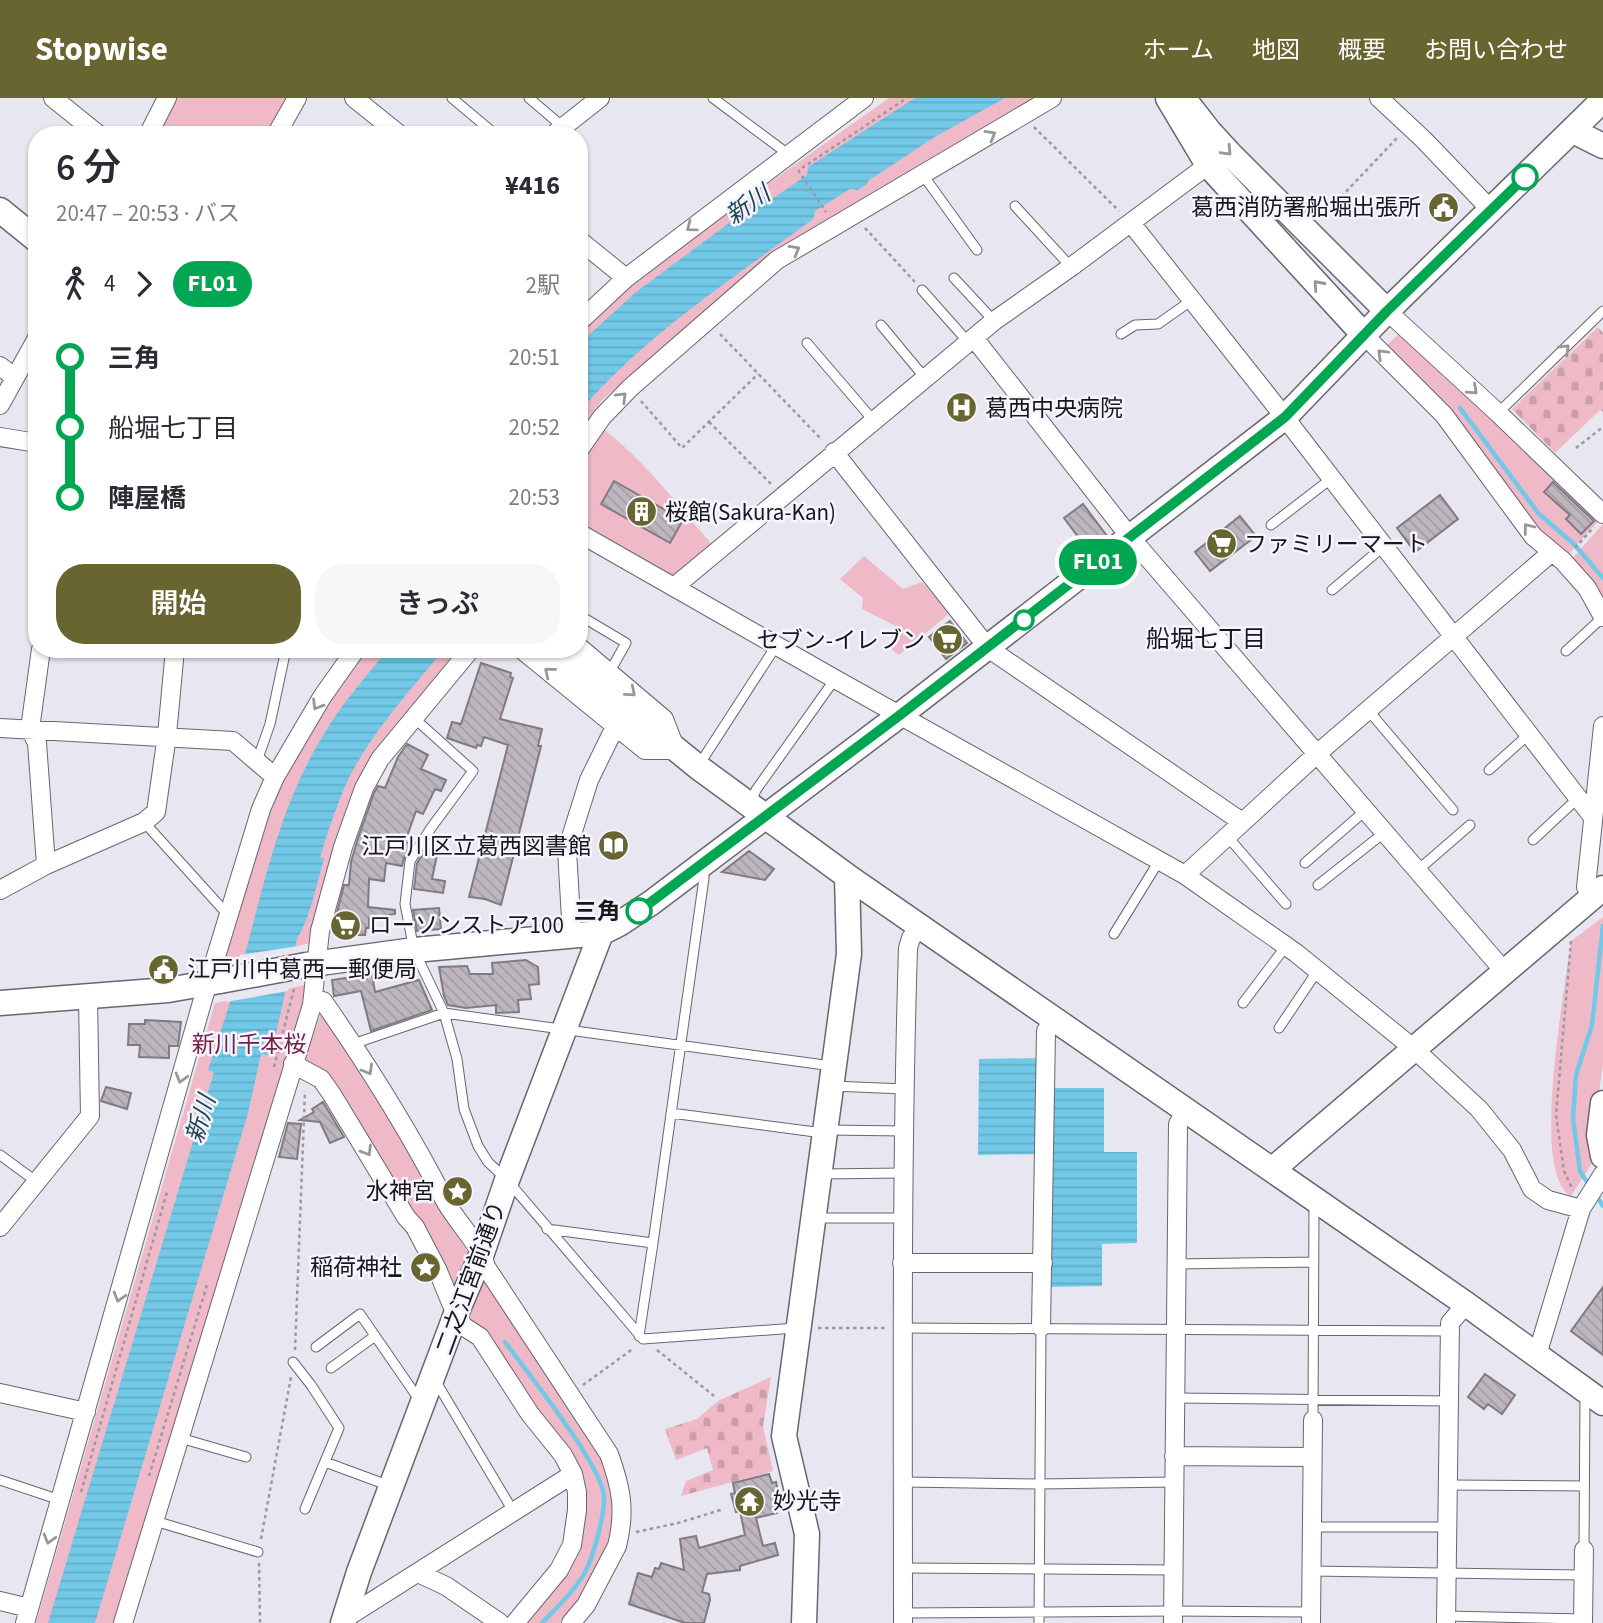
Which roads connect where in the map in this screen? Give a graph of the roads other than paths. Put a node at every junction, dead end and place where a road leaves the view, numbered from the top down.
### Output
1 (53, 98) edge
2 (167, 98) edge
3 (297, 98) edge
4 (354, 98) edge
5 (452, 98) edge
6 (529, 98) edge
7 (600, 98) edge
8 (713, 98) edge
9 (864, 98) edge
10 (1052, 98) edge
11 (1168, 98) edge
12 (1184, 98) edge
13 (1379, 98) edge
14 (1603, 100) edge
15 (88, 126) edge
16 (153, 126) edge
17 (281, 126) edge
18 (389, 126) edge
19 (485, 126) edge
20 (554, 126) edge
21 (564, 126) edge
22 (1573, 131) junction
23 (1603, 146) edge
24 (788, 154) junction
25 (1208, 165) junction
26 (923, 175) junction
27 (1015, 206) dead end
28 (0, 210) edge
29 (1491, 210) junction
30 (1131, 223) junction
31 (28, 233) edge
32 (588, 247) edge
33 (977, 250) dead end
34 (1071, 267) junction
35 (626, 278) junction
36 (954, 278) dead end
37 (922, 290) road end
38 (1192, 300) junction
39 (1387, 311) junction
40 (1603, 311) edge
41 (588, 314) edge
42 (994, 321) junction
43 (880, 325) dead end
44 (1121, 334) dead end
45 (1364, 335) junction
46 (971, 340) junction
47 (807, 343) dead end
48 (28, 348) edge
49 (7, 372) edge
50 (925, 378) junction
51 (0, 405) edge
52 (1498, 413) junction
53 (1285, 417) junction
54 (873, 420) junction
55 (0, 437) edge
56 (588, 437) edge
57 (28, 442) edge
58 (834, 452) junction
59 (1332, 478) junction
60 (1599, 520) edge
61 (1271, 524) dead end
62 (1130, 537) junction
63 (588, 538) edge
64 (1384, 546) junction
65 (1557, 556) junction
66 (674, 587) junction
67 (1332, 590) dead end
68 (1603, 617) edge
69 (588, 620) edge
70 (1454, 636) junction
71 (776, 646) junction
72 (988, 648) junction
73 (1566, 651) dead end
74 (588, 655) edge
75 (40, 658) edge
76 (174, 658) edge
77 (284, 658) edge
78 (350, 658) edge
79 (464, 658) edge
80 (532, 658) edge
81 (564, 658) edge
82 (609, 673) junction
83 (835, 680) junction
84 (1368, 710) junction
85 (900, 715) junction
86 (414, 718) junction
87 (1603, 726) edge
88 (615, 727) junction
89 (0, 728) edge
90 (30, 729) junction
91 (1529, 734) junction
92 (167, 735) junction
93 (677, 750) junction
94 (1318, 754) junction
95 (257, 761) junction
96 (698, 767) junction
97 (1489, 770) dead end
98 (275, 777) junction
99 (1578, 798) junction
100 (1366, 810) junction
101 (1453, 810) dead end
102 (757, 811) junction
103 (1592, 816) junction
104 (144, 822) junction
105 (1242, 822) junction
106 (1470, 825) dead end
107 (1385, 832) junction
108 (1227, 836) junction
109 (1533, 841) dead end
110 (1159, 860) junction
111 (703, 862) junction
112 (1305, 863) dead end
113 (46, 865) junction
114 (1418, 870) junction
115 (1185, 875) junction
116 (847, 876) junction
117 (1318, 886) dead end
118 (0, 890) edge
119 (1598, 892) edge
120 (1286, 904) dead end
121 (228, 915) junction
122 (920, 927) junction
123 (601, 933) junction
124 (1114, 934) dead end
125 (572, 936) junction
126 (1286, 946) junction
127 (414, 950) junction
128 (1318, 970) junction
129 (306, 971) junction
130 (1504, 971) junction
131 (214, 982) junction
132 (88, 997) junction
133 (313, 999) junction
134 (0, 1003) edge
135 (1243, 1003) dead end
136 (444, 1013) junction
137 (1053, 1020) junction
138 (1279, 1028) dead end
139 (565, 1030) junction
140 (353, 1044) junction
141 (680, 1046) junction
142 (1413, 1048) junction
143 (293, 1063) junction
144 (832, 1076) junction
145 (904, 1089) junction
146 (1603, 1103) edge
147 (1186, 1111) junction
148 (671, 1113) junction
149 (904, 1131) junction
150 (825, 1132) junction
151 (0, 1155) edge
152 (1603, 1156) edge
153 (1273, 1169) junction
154 (903, 1173) junction
155 (818, 1174) junction
156 (1603, 1174) edge
157 (507, 1180) junction
158 (37, 1182) junction
159 (1314, 1198) junction
160 (1581, 1209) junction
161 (813, 1218) junction
162 (903, 1218) junction
163 (0, 1227) edge
164 (547, 1229) junction
165 (653, 1243) junction
166 (482, 1253) junction
167 (1314, 1262) junction
168 (902, 1263) junction
169 (1043, 1263) junction
170 (1176, 1264) junction
171 (1466, 1304) junction
172 (456, 1314) junction
173 (1041, 1327) junction
174 (797, 1328) junction
175 (902, 1328) junction
176 (1175, 1329) junction
177 (1313, 1330) junction
178 (1450, 1331) junction
179 (375, 1336) junction
180 (641, 1337) junction
181 (316, 1347) dead end
182 (1537, 1355) junction
183 (293, 1362) road end
184 (331, 1368) dead end
185 (434, 1378) junction
186 (0, 1393) edge
187 (1594, 1397) edge
188 (1175, 1398) junction
189 (1313, 1399) junction
190 (1449, 1402) junction
191 (423, 1405) junction
192 (86, 1412) junction
193 (1313, 1420) joint
194 (180, 1438) junction
195 (1174, 1456) junction
196 (246, 1457) dead end
197 (1312, 1457) junction
198 (325, 1462) junction
199 (573, 1474) junction
200 (0, 1480) edge
201 (904, 1482) junction
202 (1174, 1482) junction
203 (1040, 1484) junction
204 (1448, 1485) junction
205 (1584, 1486) junction
206 (391, 1487) junction
207 (61, 1500) junction
208 (304, 1509) dead end
209 (513, 1511) junction
210 (155, 1521) junction
211 (1312, 1527) junction
212 (1447, 1527) junction
213 (1584, 1550) joint
214 (258, 1552) road end
215 (903, 1567) junction
216 (1039, 1569) junction
217 (1173, 1570) junction
218 (1312, 1571) junction
219 (1447, 1572) junction
220 (418, 1573) junction
221 (1583, 1575) junction
222 (0, 1601) edge
223 (1039, 1612) junction
224 (27, 1616) edge
225 (1173, 1617) edge
226 (903, 1618) edge
227 (1311, 1618) edge
228 (1446, 1619) edge
229 (1583, 1621) edge
230 (342, 1622) edge
231 (123, 1623) edge
232 (500, 1623) edge
233 (515, 1623) edge
234 (570, 1623) edge
235 (804, 1623) edge
236 (1039, 1623) edge

1 - 15 street
2 - 16 street
3 - 17 street
4 - 18 street
5 - 19 lane
6 - 20 lane
7 - 21 street
8 - 24 lane
9 - 24 street
26 -> 10 street
11 - 25 street
12 -> 39 street
13 - 29 street
14 - 22 street
22 - 23 street
22 - 29 street
24 -> 35 street
25 - 30 street
45 -> 25 street
26 - 33 lane
56 -> 26 street
27 - 34 lane
28 - 31 street
29 - 39 street
30 - 34 street
30 - 38 street
32 - 35 street
34 - 42 street
35 - 41 street
36 - 42 lane
37 - 46 lane
38 - 44 lane
38 - 53 street
39 - 45 street
39 -> 52 street
52 -> 40 lane
42 - 46 street
43 - 50 lane
45 - 53 street
65 -> 45 street
46 - 50 street
46 - 62 street
47 - 54 lane
48 - 49 street
49 - 51 street
50 - 54 street
52 - 60 street
53 - 59 street
53 - 62 street
54 - 58 street
55 - 57 street
58 - 66 street
58 - 72 street
59 - 61 lane
59 - 64 street
62 - 72 street
62 - 94 street
63 - 66 street
64 - 67 lane
64 - 70 street
65 - 68 street
65 - 70 street
66 - 71 street
68 - 73 lane
69 - 82 lane
70 - 84 street
70 - 91 street
71 - 83 street
71 - 96 lane
72 - 85 street
72 - 105 street
74 - 82 street
75 - 90 street
76 - 92 street
77 - 95 lane
78 -> 98 street
79 - 86 street
88 -> 80 street
81 - 93 street
82 -> 93 street
83 - 85 street
83 - 102 lane
84 - 94 street
84 - 101 lane
85 - 102 street
85 - 110 street
86 - 127 lane
86 - 129 street
87 - 103 street
88 - 93 street
88 - 125 street
89 - 90 street
90 - 92 street
90 - 113 street
91 - 97 lane
91 - 99 street
92 - 95 street
92 - 104 street
93 - 96 street
94 - 100 street
94 - 105 street
95 - 98 street
96 - 102 street
98 - 121 street
99 - 103 street
99 - 109 lane
100 - 107 street
100 - 112 lane
102 - 111 street
102 - 116 street
103 - 119 street
104 - 113 street
104 - 121 lane
105 - 108 street
106 - 114 lane
107 - 114 street
107 - 117 lane
108 - 115 street
108 - 120 lane
110 - 115 street
110 - 124 lane
111 - 123 street
111 - 141 lane
113 - 118 street
114 - 130 street
115 - 126 street
116 - 122 street
116 - 144 street
119 - 130 street
121 - 131 street
122 - 137 street
122 - 145 street
123 - 125 street
123 - 139 street, 二之江宮前通り
125 - 127 street
126 - 128 street
126 - 135 lane
127 - 129 street
127 - 136 lane
128 - 138 lane
128 - 142 street
129 - 131 street, bridge
129 - 133 street
130 - 142 street
131 - 132 street
131 -> 192 street
132 - 134 street
132 - 158 street
133 - 140 street
133 - 143 street
136 - 139 lane
136 - 140 lane
136 - 157 lane
137 - 147 street
137 - 169 street
139 - 141 lane
139 - 157 street, 二之江宮前通り
140 -> 166 street
141 - 144 lane
141 - 148 lane
142 - 153 street
142 - 160 street
143 -> 172 street
143 - 194 street
144 - 145 lane
144 - 150 street
145 - 149 street
146 - 152 street
147 - 153 street
147 - 170 street
148 - 150 lane
148 - 165 lane
149 - 150 lane
149 - 154 street
150 - 155 street
151 - 158 lane
153 - 159 street
154 - 155 lane
154 - 162 street
155 - 161 street
156 - 160 street
157 - 164 lane
157 - 166 street, 二之江宮前通り
158 - 163 street
159 - 167 lane
159 - 171 street
160 - 182 street
161 - 162 lane
161 - 174 street
162 - 168 street
164 - 165 lane
164 - 180 lane
165 - 180 lane
166 - 172 street, 二之江宮前通り
166 - 234 street
167 - 170 lane
167 - 177 lane
168 - 169 street
168 - 175 street
169 - 173 street
170 - 176 street
171 - 178 street
171 - 182 street
172 - 185 street, 二之江宮前通り
172 - 199 street
173 - 175 lane
173 - 176 lane
173 - 203 lane
174 - 180 lane
174 - 235 street
175 - 201 street
176 - 177 lane
176 - 188 street
177 - 178 lane
177 - 189 lane
178 - 190 street
179 - 181 lane
179 - 184 lane
179 - 191 lane
182 - 187 street
183 - 198 lane
185 - 191 street, 二之江宮前通り
185 - 209 lane
186 - 192 street
187 - 205 lane
188 - 189 lane
188 - 195 street
189 - 190 lane
189 - 193 lane
190 - 204 street
191 - 206 street, 二之江宮前通り
192 - 207 street
193 - 197 street
194 - 196 lane
194 - 210 street
195 - 197 street
195 - 202 street
197 - 211 street
198 - 206 lane
198 - 208 lane
199 - 209 street
199 - 233 street
200 - 207 lane
201 - 203 lane
201 - 215 street
202 - 203 lane
202 - 217 street
203 - 216 lane
204 - 205 lane
204 - 212 street
205 - 213 lane
206 - 230 street, 二之江宮前通り
207 -> 224 street
209 - 220 street
210 - 214 lane
210 - 231 street
211 - 212 lane
211 - 218 street
212 - 219 street
213 - 221 street
215 - 216 lane
215 - 226 street
216 - 217 lane
216 - 223 lane
217 - 225 street
218 - 219 lane
218 - 227 street
219 - 221 lane
219 - 228 street
220 - 230 street
220 - 232 street
221 - 229 street
222 - 224 street
223 - 225 lane
223 - 226 lane
223 - 236 lane
225 - 227 lane
228 - 229 lane

